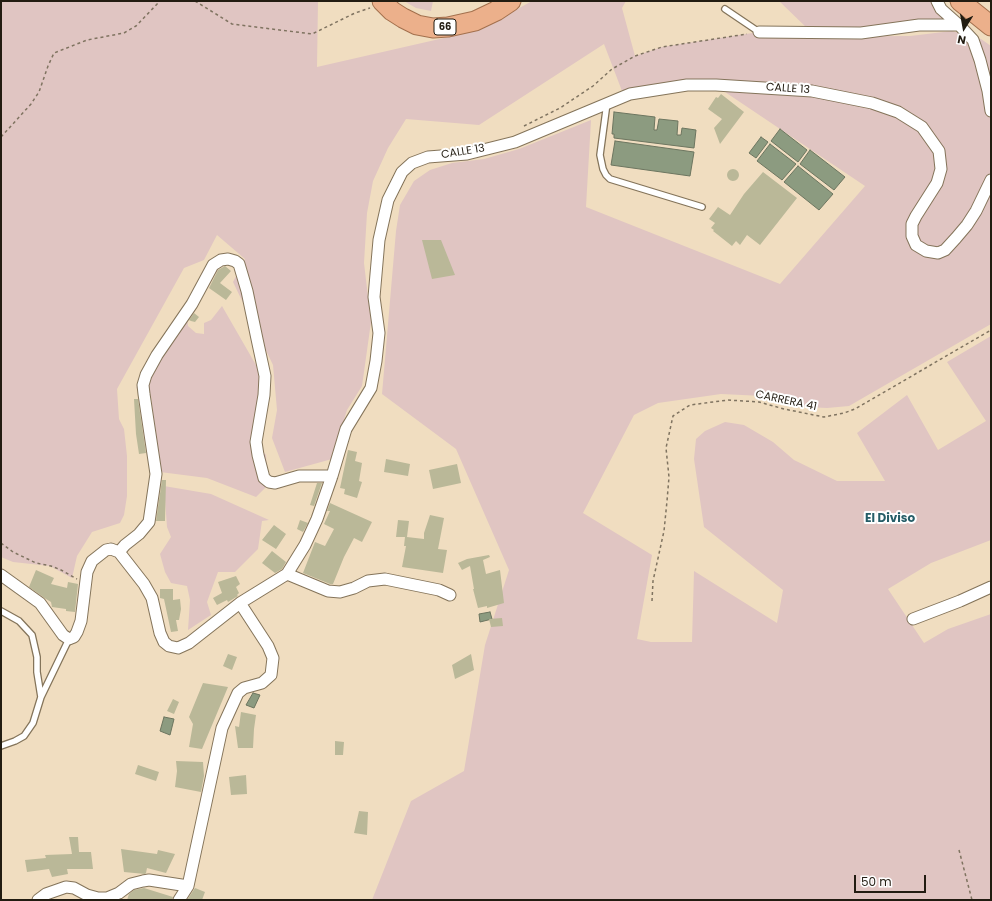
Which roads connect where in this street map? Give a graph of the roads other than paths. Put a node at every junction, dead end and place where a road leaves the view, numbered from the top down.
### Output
1 (937, 1) edge
2 (960, 1) edge
3 (383, 2) edge
4 (500, 6) edge
5 (726, 10) dead end
6 (959, 25) junction
7 (991, 26) edge
8 (759, 32) joint
9 (606, 103) junction
10 (991, 111) edge
11 (991, 180) edge
12 (702, 207) dead end
13 (332, 476) junction
14 (119, 552) junction
15 (287, 574) junction
16 (1, 575) edge
17 (991, 587) edge
18 (450, 595) dead end
19 (240, 603) junction
20 (1, 610) edge
21 (913, 619) dead end
22 (68, 639) junction
23 (41, 697) junction
24 (1, 746) edge
25 (188, 886) junction
26 (38, 900) edge
27 (179, 900) edge

1 - 6 street
2 - 7 highway
3 - 4 highway, 66
5 - 8 lane
6 - 8 street
6 - 10 street
9 - 11 street, CALLE 13
9 - 12 lane
9 - 13 street, CALLE 13
13 - 14 street
13 - 15 street
14 - 19 street
14 - 22 street
15 - 18 street
15 - 19 street
16 - 22 street
17 - 21 street
19 - 25 street
20 - 23 lane
22 - 23 lane
23 - 24 lane
25 - 26 street
25 - 27 street

